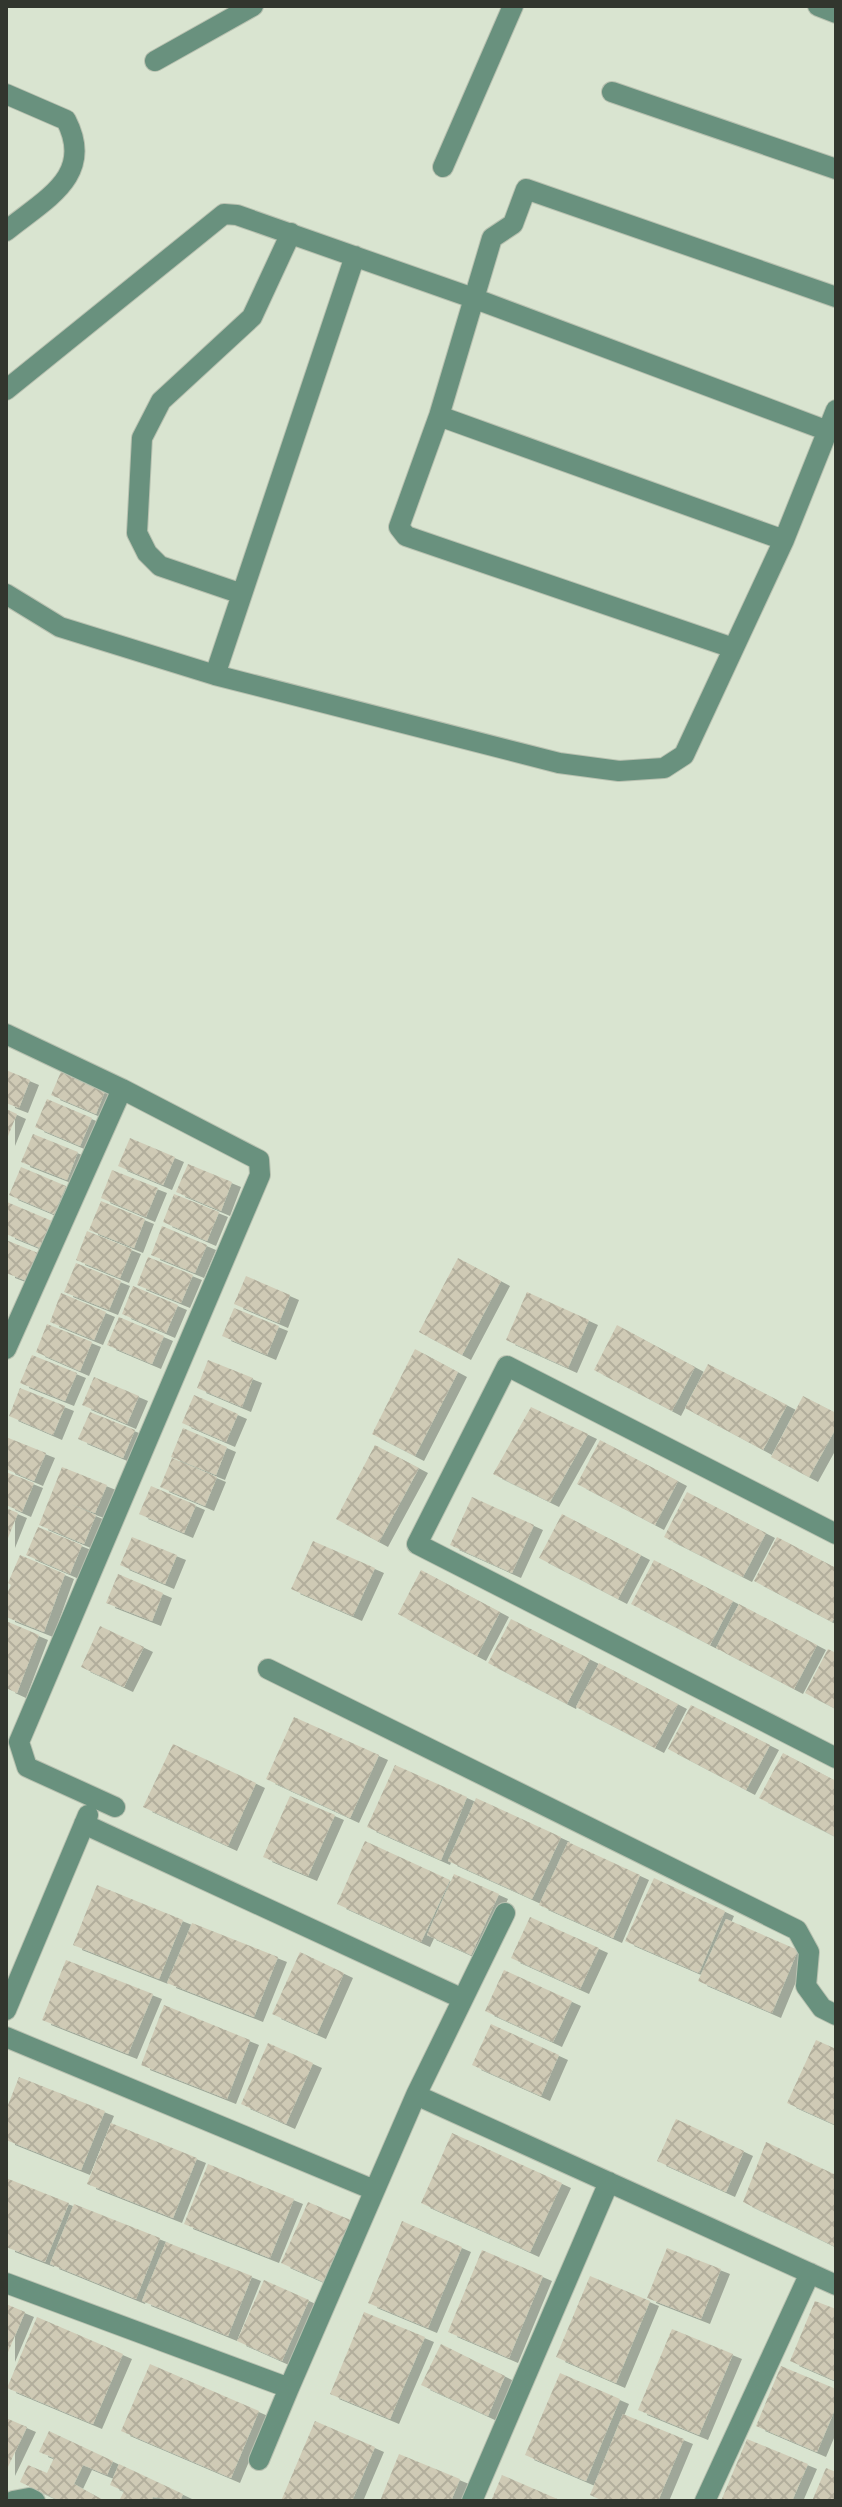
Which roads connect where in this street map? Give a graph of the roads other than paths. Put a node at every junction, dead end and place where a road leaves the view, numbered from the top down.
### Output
1 (253, 6) edge
2 (513, 6) edge
3 (818, 6) edge
4 (836, 13) edge
5 (155, 61) dead end
6 (612, 92) dead end
7 (6, 94) edge
8 (443, 167) dead end
9 (836, 169) edge
10 (6, 231) edge
11 (291, 233) junction
12 (355, 256) junction
13 (836, 297) edge
14 (473, 298) junction
15 (6, 390) edge
16 (836, 410) edge
17 (439, 416) junction
18 (828, 431) junction
19 (784, 540) junction
20 (6, 594) edge
21 (242, 594) junction
22 (733, 648) junction
23 (215, 675) junction
24 (6, 1034) edge
25 (122, 1089) junction
26 (6, 1349) edge
27 (836, 1534) edge
28 (268, 1669) dead end
29 (836, 1758) edge
30 (95, 1798) junction
31 (115, 1807) dead end
32 (84, 1824) junction
33 (505, 1913) dead end
34 (463, 1999) junction
35 (6, 2010) edge
36 (836, 2015) edge
37 (6, 2037) edge
38 (416, 2095) junction
39 (609, 2182) junction
40 (374, 2190) junction
41 (810, 2273) junction
42 (6, 2283) edge
43 (836, 2285) edge
44 (289, 2388) junction
45 (259, 2460) dead end
46 (13, 2501) edge
47 (35, 2501) edge
48 (472, 2501) edge
49 (705, 2501) edge

1 - 5 street
2 - 8 street
3 - 4 street
6 - 9 street
7 - 10 street
11 - 12 street
11 - 15 street
11 - 21 street
12 - 14 street
12 - 21 street
13 - 14 street
14 - 17 street
14 - 18 street
16 - 18 street
17 - 19 street
17 - 22 street
18 - 19 street
19 - 22 street
20 - 23 street
21 - 23 street
22 - 23 street
24 - 25 street
25 - 26 street
25 - 30 street
27 - 29 street
28 - 36 street
30 - 31 street
30 - 32 street
32 - 34 street
32 - 35 street
33 - 34 street
34 - 38 street
37 - 40 street
38 - 39 street
38 - 40 street
39 - 41 street
39 - 48 street
40 - 44 street
41 - 43 street
41 - 49 street
42 - 44 street
44 - 45 street
46 - 47 street

